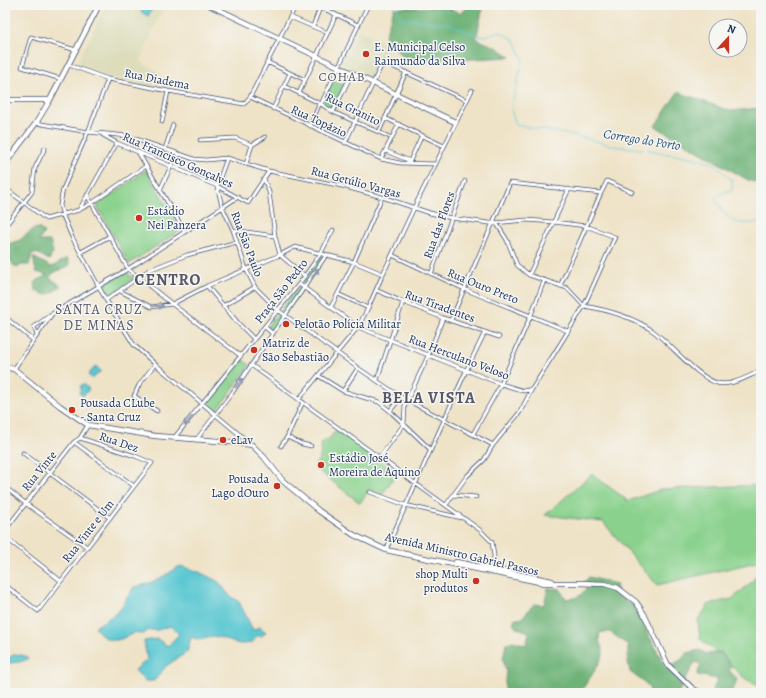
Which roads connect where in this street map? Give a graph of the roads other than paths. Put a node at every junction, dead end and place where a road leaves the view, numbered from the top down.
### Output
1 (99, 5) edge
2 (296, 5) edge
3 (368, 5) edge
4 (213, 6) edge
5 (321, 6) edge
6 (336, 15) junction
7 (290, 17) junction
8 (358, 25) junction
9 (313, 26) junction
10 (328, 33) junction
11 (279, 38) junction
12 (76, 50) junction
13 (316, 56) junction
14 (267, 62) junction
15 (69, 65) junction
16 (339, 67) junction
17 (406, 72) junction
18 (290, 73) junction
19 (352, 73) junction
20 (62, 79) junction
21 (108, 79) junction
22 (305, 80) junction
23 (373, 83) junction
24 (284, 86) junction
25 (472, 90) dead end
26 (168, 91) junction
27 (299, 93) junction
28 (396, 94) junction
29 (250, 97) junction
30 (5, 100) edge
31 (50, 100) junction
32 (466, 100) junction
33 (321, 104) junction
34 (274, 109) junction
35 (333, 112) junction
36 (385, 118) junction
37 (36, 122) junction
38 (162, 122) dead end
39 (355, 122) junction
40 (455, 122) junction
41 (399, 124) junction
42 (173, 125) dead end
43 (310, 126) junction
44 (88, 132) junction
45 (379, 132) junction
46 (101, 134) junction
47 (422, 135) junction
48 (265, 137) dead end
49 (392, 138) junction
50 (200, 140) dead end
51 (117, 143) junction
52 (345, 143) junction
53 (252, 145) junction
54 (444, 146) junction
55 (45, 148) dead end
56 (165, 149) junction
57 (386, 151) junction
58 (138, 152) junction
59 (177, 153) junction
60 (228, 158) junction
61 (381, 159) junction
62 (409, 162) junction
63 (5, 164) edge
64 (246, 164) junction
65 (436, 164) junction
66 (146, 166) junction
67 (172, 167) junction
68 (269, 171) junction
69 (264, 179) junction
70 (465, 181) dead end
71 (217, 186) junction
72 (5, 188) edge
73 (569, 189) junction
74 (160, 190) junction
75 (632, 192) dead end
76 (601, 193) junction
77 (86, 195) junction
78 (238, 197) junction
79 (382, 197) junction
80 (24, 202) junction
81 (92, 204) junction
82 (222, 206) junction
83 (414, 208) junction
84 (79, 210) junction
85 (64, 214) junction
86 (451, 218) junction
87 (554, 222) junction
88 (492, 224) junction
89 (5, 226) edge
90 (586, 226) junction
91 (233, 230) junction
92 (332, 230) dead end
93 (185, 232) junction
94 (110, 236) junction
95 (275, 236) junction
96 (237, 242) junction
97 (81, 252) junction
98 (321, 253) junction
99 (327, 254) junction
100 (280, 255) junction
101 (392, 256) junction
102 (354, 262) junction
103 (128, 269) junction
104 (246, 269) junction
105 (383, 274) junction
106 (431, 274) junction
107 (529, 275) junction
108 (305, 276) junction
109 (137, 278) junction
110 (544, 281) junction
111 (299, 284) junction
112 (99, 286) junction
113 (206, 286) junction
114 (560, 286) junction
115 (255, 287) junction
116 (305, 288) junction
117 (464, 289) junction
118 (376, 290) junction
119 (120, 291) junction
120 (338, 294) junction
121 (106, 300) junction
122 (402, 302) junction
123 (172, 304) junction
124 (223, 306) junction
125 (584, 306) junction
126 (331, 307) junction
127 (368, 308) junction
128 (278, 310) junction
129 (52, 314) junction
130 (286, 315) junction
131 (531, 315) junction
132 (5, 317) edge
133 (443, 318) junction
134 (9, 320) junction
135 (451, 320) junction
136 (5, 326) edge
137 (264, 327) junction
138 (358, 327) junction
139 (568, 331) junction
140 (485, 332) junction
141 (273, 334) junction
142 (37, 335) junction
143 (499, 337) dead end
144 (254, 339) junction
145 (389, 339) junction
146 (34, 340) junction
147 (337, 352) junction
148 (241, 356) junction
149 (428, 356) junction
150 (155, 364) junction
151 (252, 365) junction
152 (5, 367) edge
153 (358, 368) junction
154 (14, 369) junction
155 (466, 371) junction
156 (761, 372) edge
157 (319, 376) junction
158 (377, 380) junction
159 (501, 384) junction
160 (532, 389) junction
161 (344, 390) junction
162 (401, 397) junction
163 (299, 399) junction
164 (407, 400) junction
165 (303, 402) junction
166 (202, 404) junction
167 (157, 411) dead end
168 (390, 411) junction
169 (215, 414) junction
170 (444, 420) junction
171 (404, 424) junction
172 (88, 425) junction
173 (473, 434) junction
174 (287, 437) junction
175 (80, 438) junction
176 (174, 438) junction
177 (196, 440) junction
178 (74, 442) junction
179 (252, 445) junction
180 (493, 445) junction
181 (281, 446) dead end
182 (311, 446) dead end
183 (431, 450) junction
184 (23, 453) dead end
185 (380, 457) junction
186 (152, 463) joint
187 (49, 473) junction
188 (416, 483) junction
189 (134, 486) junction
190 (5, 487) edge
191 (370, 492) dead end
192 (454, 496) junction
193 (476, 497) dead end
194 (25, 503) junction
195 (405, 505) junction
196 (446, 505) junction
197 (110, 518) junction
198 (464, 518) junction
199 (5, 530) edge
200 (5, 537) edge
201 (88, 547) junction
202 (386, 548) junction
203 (492, 570) junction
204 (60, 581) junction
205 (5, 585) edge
206 (701, 693) edge

1 - 12 main road
2 - 7 street
3 - 8 street
4 - 11 main road
5 - 6 street
5 - 9 street
6 - 8 street
6 - 10 street
7 - 9 street
7 - 11 street
8 - 16 street
9 - 10 street
10 - 13 street
11 - 13 main road
11 - 14 street
12 - 15 main road
12 - 20 street
13 - 16 main road
13 - 22 street
14 - 18 street
14 - 29 street
15 - 20 main road
15 - 21 street, Rua Diadema
16 - 19 main road
16 - 33 street
17 - 23 street
17 - 28 street
17 - 32 street
18 - 22 street
18 - 24 street
19 - 23 main road
19 - 35 street
20 - 31 main road
21 - 26 street, Rua Diadema
21 - 44 street
22 - 27 street
23 - 28 main road
23 - 39 street
24 - 27 street, Rua Granito
24 - 34 street
25 - 32 street
26 - 29 street, Rua Diadema
26 - 38 street
27 - 33 street, Rua Granito
28 - 36 street
28 - 40 main road
29 - 34 street, Rua Topázio
30 - 31 main road
31 - 37 main road
32 - 40 street
33 - 35 street, Rua Granito
33 - 43 street
34 - 43 street, Rua Topázio
35 - 39 street, Rua Granito
36 - 41 street
36 - 45 street
37 - 44 street, Rua Getúlio Vargas
37 - 63 main road
39 - 45 street, Rua Granito
39 - 52 street
40 - 54 street
41 - 47 street
41 - 49 street
42 - 56 street
43 - 52 street, Rua Topázio
44 - 46 street, Rua Getúlio Vargas
44 - 85 street
45 - 49 street, Rua Granito
46 - 51 street, Rua Francisco Gonçalves
46 - 56 street, Rua Getúlio Vargas
47 - 54 street
47 - 62 street
48 - 53 street
49 - 57 street
50 - 53 street
51 - 58 street, Rua Francisco Gonçalves
51 - 77 street
52 - 61 street, Rua Topázio
53 - 64 street
54 - 65 street
55 - 80 street
56 - 59 street, Rua Getúlio Vargas
57 - 61 street
57 - 62 street
58 - 66 street
58 - 67 street, Rua Francisco Gonçalves
59 - 60 street, Rua Getúlio Vargas
59 - 67 street
60 - 64 street, Rua Getúlio Vargas
60 - 71 street
61 - 62 street, Rua Topázio
62 - 65 street, Rua Topázio
64 - 68 street, Rua Getúlio Vargas
65 - 83 street
66 - 74 street
66 - 81 street
67 - 71 street, Rua Francisco Gonçalves
67 - 74 street
68 - 69 street
68 - 79 street, Rua Getúlio Vargas
69 - 78 street, Rua Francisco Gonçalves
69 - 95 street
70 - 86 street, Rua das Flores
71 - 78 street, Rua Francisco Gonçalves
71 - 82 street, Rua São Paulo
72 - 80 street
73 - 76 street
73 - 87 street
73 - 88 street
74 - 93 street
75 - 76 street
76 - 90 street
77 - 81 street
77 - 84 street
78 - 82 street
79 - 83 street, Rua Getúlio Vargas
79 - 102 street
80 - 85 street
80 - 89 street
81 - 84 street
81 - 94 street
82 - 91 street, Rua São Paulo
82 - 93 street
83 - 86 street, Rua Getúlio Vargas
83 - 101 street
84 - 85 street
85 - 97 street
86 - 88 street, Rua Getúlio Vargas
86 - 106 street, Rua das Flores
87 - 88 street, Rua Getúlio Vargas
87 - 90 street, Rua Getúlio Vargas
87 - 107 street
88 - 107 street
88 - 117 street
90 - 114 street
90 - 125 street, Rua Getúlio Vargas
91 - 95 street
91 - 96 street, Rua São Paulo
92 - 98 street, Praça São Pedro
93 - 103 street
94 - 97 street
94 - 103 street
95 - 100 street
96 - 104 street, Rua São Paulo
96 - 109 street
97 - 112 street
98 - 99 street
98 - 100 street
98 - 108 street, Praça São Pedro
99 - 102 street
116 -> 99 street
100 - 104 street
100 - 108 street
101 - 105 street
101 - 106 street, Rua Ouro Preto
102 - 105 street
102 - 120 street
103 - 109 street
103 - 112 street
104 - 113 street
104 - 115 street, Rua São Paulo
105 - 118 street
106 - 117 street, Rua Ouro Preto
107 - 110 street
108 - 111 street, Praça São Pedro
109 - 119 street
109 - 123 street
110 - 114 street
110 - 131 street
111 - 116 street, Rua Herculano Veloso
111 - 128 street, Praça São Pedro
112 - 121 street
112 - 129 street
113 - 123 street
113 - 124 street
114 - 125 street
115 - 124 street
115 - 128 street, Rua São Paulo
116 - 126 street, Rua Herculano Veloso
116 - 130 street
117 - 131 street, Rua Ouro Preto
117 - 135 street
118 - 122 street, Rua Tiradentes
118 - 127 street
119 - 121 street
119 -> 123 street
120 - 126 street
120 - 127 street
121 - 150 street
122 - 133 street, Rua Tiradentes
122 - 145 street
123 - 148 street
124 - 144 street
125 - 139 street
125 - 156 street
126 - 138 street, Rua Herculano Veloso
127 - 138 street
128 - 130 street, Rua São Paulo
128 - 137 street, Praça São Pedro
129 - 142 street
129 - 142 street
130 - 141 street
130 - 147 street, Rua São Paulo
131 - 139 street, Rua Ouro Preto
131 - 159 street
132 - 134 street
133 - 135 street, Rua Tiradentes
133 - 149 street
134 - 136 street
134 - 146 street
135 - 140 street, Rua Tiradentes
137 - 141 street
137 - 144 street, Praça São Pedro
138 - 145 street, Rua Herculano Veloso
138 - 147 street
139 - 160 street
140 - 143 street, Rua Tiradentes
140 - 155 street
141 - 151 street
142 - 146 street
144 - 148 street, Praça São Pedro
145 - 149 street, Rua Herculano Veloso
145 - 158 street
146 - 154 street
147 - 153 street, Rua São Paulo
147 - 157 street
148 - 166 street, Praça São Pedro
149 - 155 street, Rua Herculano Veloso
149 - 164 street
150 - 166 street
150 - 167 street
151 - 163 street
169 -> 151 street
152 - 154 main road
153 - 158 street, Rua São Paulo
153 - 161 street
154 - 172 main road
155 - 159 street, Rua Herculano Veloso
155 - 170 street
157 - 161 street
157 - 163 street
158 - 162 street, Rua São Paulo
159 - 160 street, Rua Herculano Veloso
159 - 173 street
160 - 180 street
161 - 168 street
162 - 164 street, Rua São Paulo
162 - 168 street
163 - 165 street
164 - 170 street, Rua São Paulo
164 - 171 street
165 - 174 street
165 - 185 street
166 - 169 street
166 -> 176 street, Praça São Pedro
168 - 171 street
169 - 177 street
169 - 179 street
170 - 173 street, Rua São Paulo
170 - 183 street
171 - 183 street
171 - 185 street
172 - 175 street, Rua Vinte
172 - 176 main road
173 - 180 street, Rua São Paulo
174 - 181 street
174 - 182 street
175 - 178 street, Rua Vinte
175 - 186 street, Rua Dez
176 - 177 main road
177 - 179 main road
178 - 187 street, Rua Vinte
178 - 189 street
179 - 202 main road, Avenida Ministro Gabriel Passos
180 - 192 street
183 - 188 street
184 - 187 street
185 - 188 street
186 - 189 street, Rua Vinte e Um
187 - 194 street, Rua Vinte
187 - 197 street
188 - 195 street
188 - 196 street
189 - 197 street, Rua Vinte e Um
190 - 194 street
191 - 195 street
192 - 193 street
192 - 196 street
194 - 199 street, Rua Vinte
194 - 201 street
195 - 198 street
195 - 202 street
196 - 198 street
197 - 201 street, Rua Vinte e Um
198 - 203 street
200 - 204 street
201 - 204 street, Rua Vinte e Um
202 - 203 main road, Avenida Ministro Gabriel Passos
203 - 206 main road, Avenida Ministro Gabriel Passos
204 - 205 street, Rua Vinte e Um

